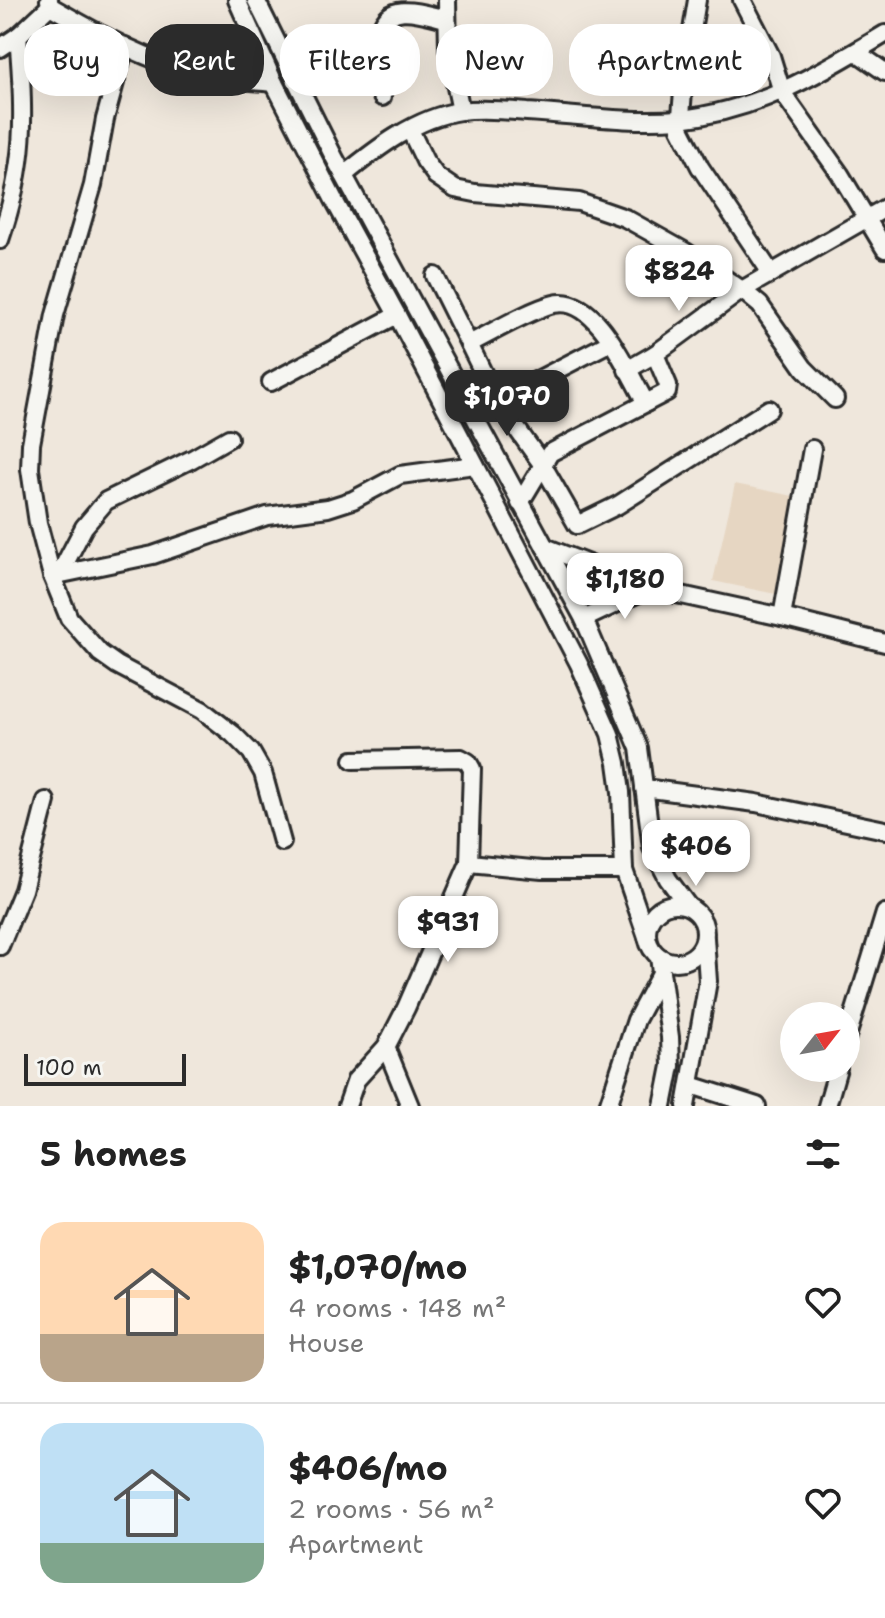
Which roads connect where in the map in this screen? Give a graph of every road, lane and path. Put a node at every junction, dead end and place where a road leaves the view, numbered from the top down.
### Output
1 (237, 0) edge
2 (256, 0) edge
3 (447, 0) edge
4 (697, 0) edge
5 (742, 0) edge
6 (50, 3) edge
7 (446, 19) junction
8 (87, 24) edge
9 (885, 34) edge
10 (18, 36) junction
11 (0, 48) edge
12 (129, 48) edge
13 (856, 52) junction
14 (885, 72) edge
15 (274, 83) junction
16 (782, 92) junction
17 (111, 96) edge
18 (382, 97) dead end
19 (461, 111) junction
20 (679, 119) junction
21 (410, 130) junction
22 (344, 175) junction
23 (885, 208) edge
24 (868, 218) junction
25 (0, 240) edge
26 (885, 249) edge
27 (771, 273) junction
28 (435, 276) dead end
29 (742, 290) junction
30 (397, 315) junction
31 (611, 342) junction
32 (469, 344) junction
33 (655, 354) junction
34 (627, 370) junction
35 (271, 382) dead end
36 (835, 399) dead end
37 (497, 401) junction
38 (646, 403) junction
39 (769, 409) dead end
40 (229, 438) dead end
41 (812, 449) dead end
42 (542, 464) junction
43 (475, 465) junction
44 (520, 503) junction
45 (545, 547) junction
46 (56, 576) junction
47 (649, 588) junction
48 (782, 617) junction
49 (584, 619) junction
50 (885, 643) edge
51 (353, 760) dead end
52 (644, 788) junction
53 (46, 801) dead end
54 (885, 830) edge
55 (282, 842) dead end
56 (469, 863) junction
57 (624, 870) junction
58 (688, 906) junction
59 (885, 913) edge
60 (647, 937) junction
61 (705, 937) junction
62 (0, 946) edge
63 (660, 965) junction
64 (858, 1002) edge
65 (386, 1047) junction
66 (834, 1082) edge
67 (691, 1085) junction
68 (347, 1106) edge
69 (410, 1106) edge
70 (608, 1106) edge
71 (663, 1106) edge
72 (686, 1106) edge
73 (757, 1106) edge
74 (827, 1106) edge

1 - 15 street
2 - 22 street
3 - 7 street
4 - 20 street
5 - 16 street
6 - 8 street
6 - 10 street
7 - 18 street
7 - 19 street
9 - 13 street
10 - 11 street
10 - 25 street
12 - 15 street
13 - 14 street
13 - 16 street
15 - 30 street
16 - 20 street
16 - 24 street
17 - 46 street
19 - 20 street
19 - 21 street
20 - 27 street
21 - 22 street
21 - 29 street
22 - 44 street
23 - 24 street
24 - 26 street
24 - 27 street
27 - 29 street
28 - 32 street
29 - 33 street
29 - 36 street
30 - 35 street
30 - 43 street
31 - 32 street
31 - 34 street
31 - 37 street
32 - 37 street
33 - 34 street
33 - 38 street
34 - 38 street
37 - 42 street
38 - 42 street
39 - 42 street
40 - 46 street
41 - 48 street
42 - 44 street
43 - 46 street
43 - 57 street
44 - 45 street
45 - 47 street
45 - 49 street
46 - 55 street
47 - 48 street
47 - 49 street
48 - 50 street
49 - 52 street
51 - 56 street
52 - 54 street
52 - 58 street
53 - 62 street
56 - 57 street
56 - 65 street
57 - 60 street
58 - 60 street
58 - 61 street
59 - 64 street
60 - 63 street
61 - 63 street
61 - 67 street
63 - 70 street
63 - 71 street
65 - 68 street
65 - 69 street
66 - 74 street
67 - 72 street
67 - 73 street

